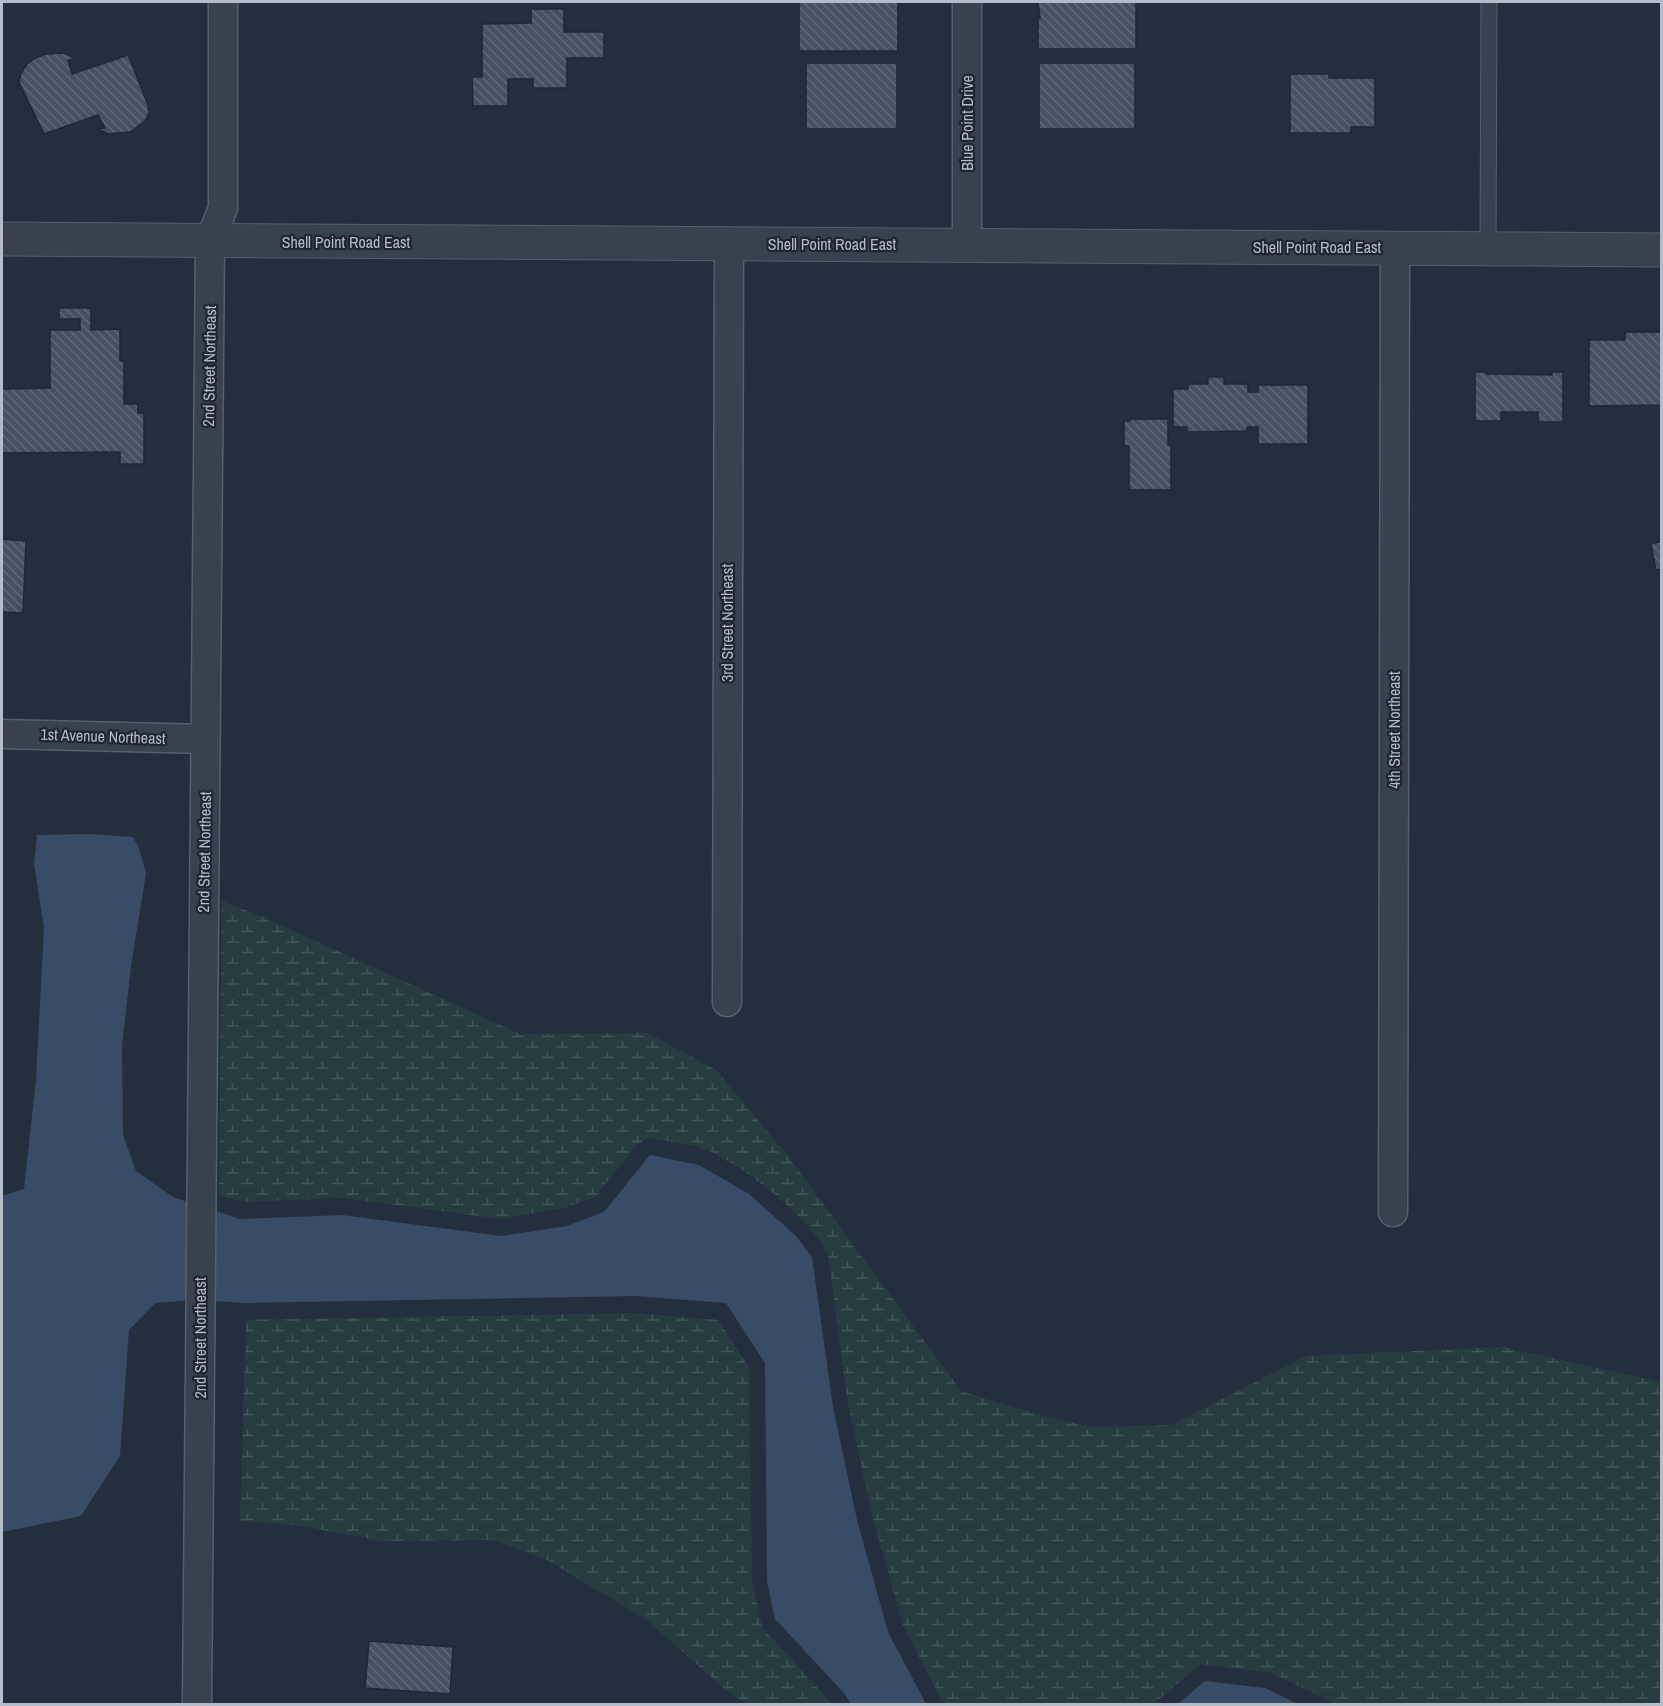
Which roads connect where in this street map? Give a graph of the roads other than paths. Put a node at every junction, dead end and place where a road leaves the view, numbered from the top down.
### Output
1 (224, 2) edge
2 (967, 2) edge
3 (1489, 2) edge
4 (2, 239) edge
5 (210, 241) junction
6 (729, 243) junction
7 (967, 244) junction
8 (1395, 248) junction
9 (1488, 249) junction
10 (1662, 250) edge
11 (2, 734) edge
12 (205, 739) junction
13 (727, 1002) dead end
14 (1393, 1212) dead end
15 (197, 1704) edge

1 - 5 street, 2nd Street Northeast
2 - 7 street, Blue Point Drive
3 - 9 lane
4 - 5 street, Shell Point Road East
5 - 6 street, Shell Point Road East
5 - 12 street, 2nd Street Northeast
6 - 7 street, Shell Point Road East
6 - 13 street, 3rd Street Northeast
7 - 8 street, Shell Point Road East
8 - 9 street, Shell Point Road East
8 - 14 street, 4th Street Northeast
9 - 10 street, Shell Point Road East
11 - 12 street, 1st Avenue Northeast
12 - 15 street, 2nd Street Northeast

